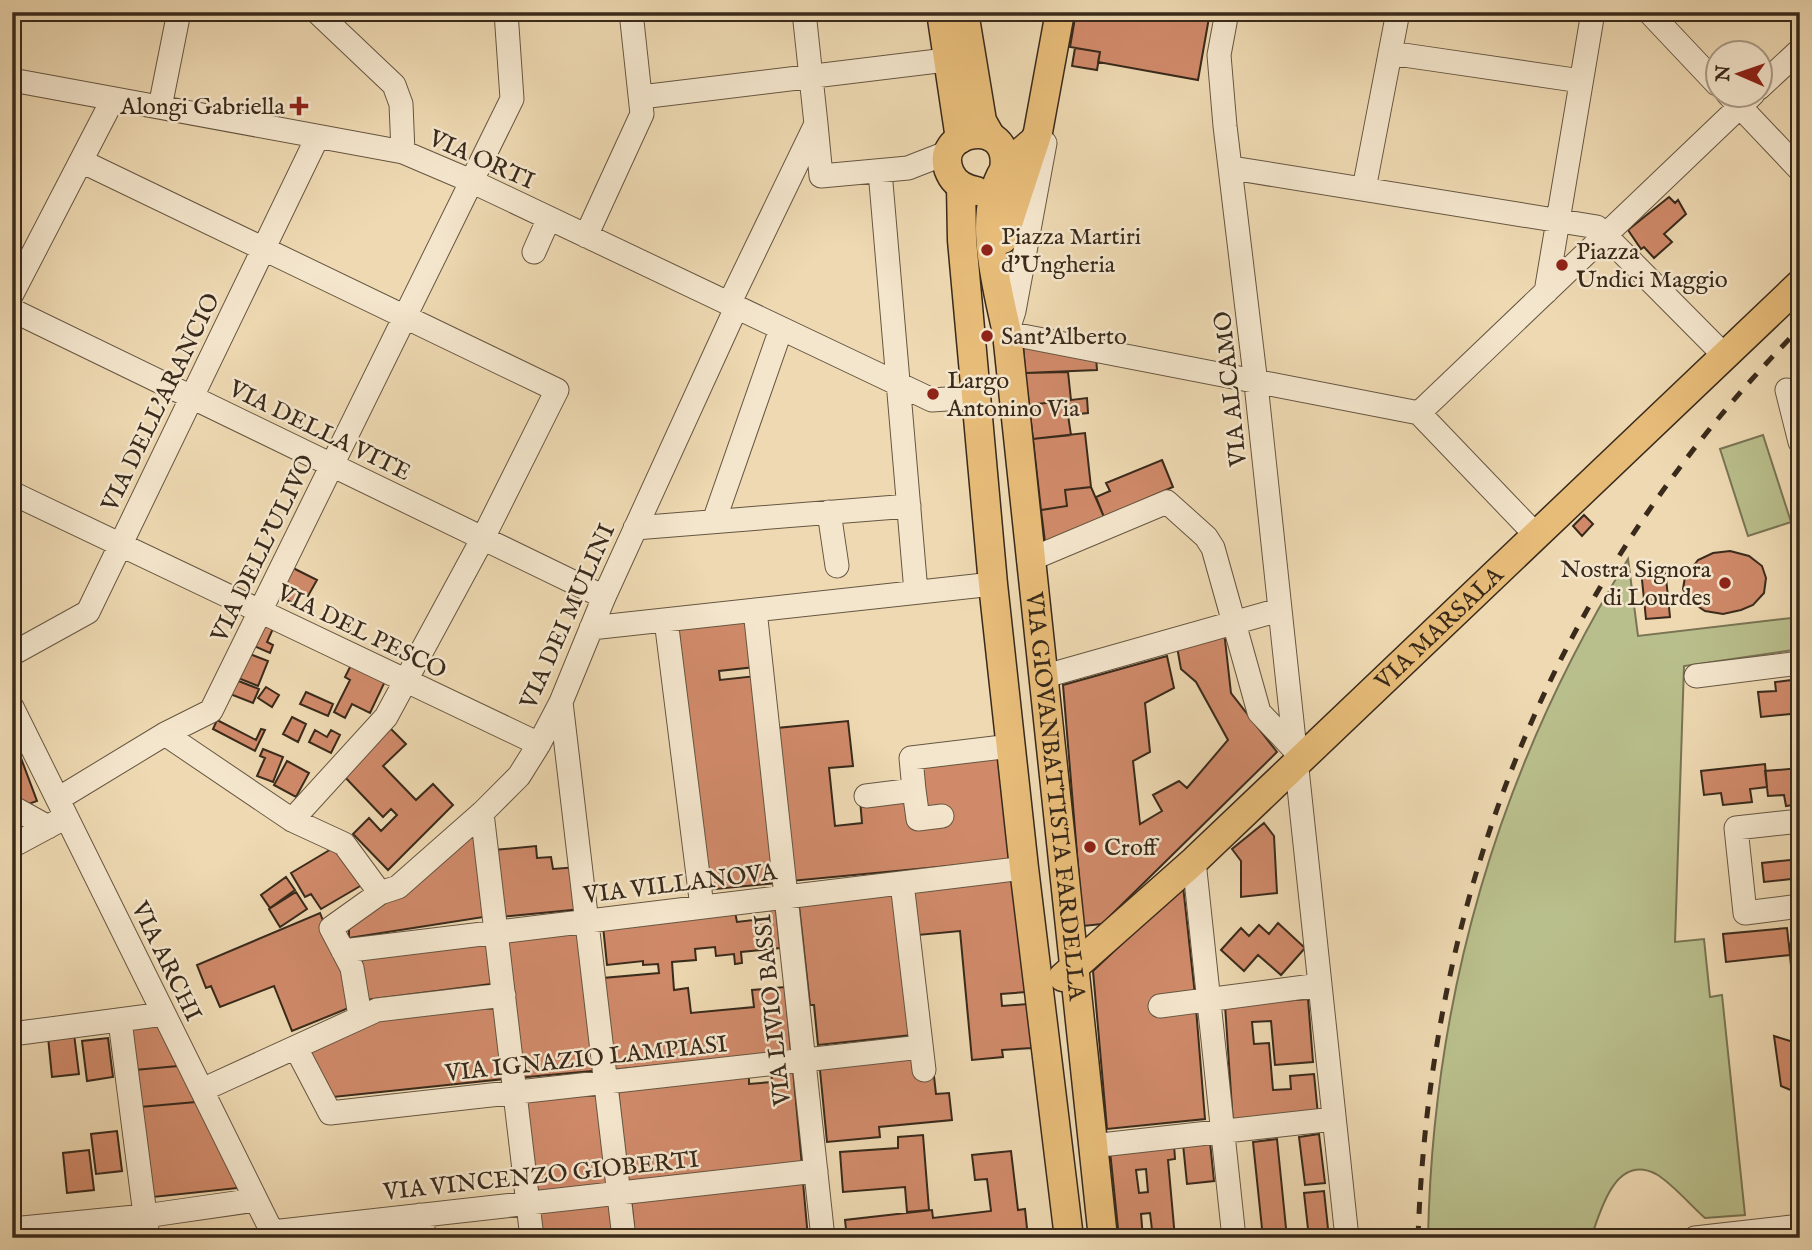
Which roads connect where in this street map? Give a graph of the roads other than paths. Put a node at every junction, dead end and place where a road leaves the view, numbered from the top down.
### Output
1 (179, 12) edge
2 (317, 12) edge
3 (506, 12) edge
4 (631, 12) edge
5 (804, 12) edge
6 (941, 12) edge
7 (964, 12) edge
8 (1060, 12) edge
9 (1227, 12) edge
10 (1398, 12) edge
11 (1593, 12) edge
12 (1659, 16) edge
13 (1800, 50) edge
14 (1390, 52) junction
15 (944, 53) junction
16 (1703, 68) edge
17 (1773, 75) edge
18 (811, 76) junction
19 (12, 80) edge
20 (1581, 80) junction
21 (640, 97) junction
22 (113, 99) junction
23 (160, 107) junction
24 (1731, 108) edge
25 (1748, 108) edge
26 (816, 124) junction
27 (1039, 127) junction
28 (317, 138) junction
29 (993, 139) junction
30 (946, 150) junction
31 (402, 152) junction
32 (81, 161) junction
33 (1232, 168) junction
34 (1800, 170) edge
35 (880, 171) junction
36 (1002, 174) junction
37 (471, 181) junction
38 (961, 186) junction
39 (1364, 189) junction
40 (1554, 215) junction
41 (549, 218) junction
42 (1611, 234) junction
43 (586, 236) junction
44 (263, 248) junction
45 (534, 252) dead end
46 (996, 277) junction
47 (1800, 284) edge
48 (12, 294) edge
49 (1540, 297) junction
50 (732, 306) junction
51 (12, 310) edge
52 (404, 316) junction
53 (781, 329) junction
54 (1007, 343) junction
55 (1725, 356) junction
56 (1256, 384) junction
57 (899, 385) junction
58 (1787, 390) dead end
59 (192, 396) junction
60 (976, 397) junction
61 (1419, 413) junction
62 (1800, 442) edge
63 (331, 465) junction
64 (12, 493) edge
65 (909, 506) junction
66 (829, 512) junction
67 (714, 521) junction
68 (635, 528) junction
69 (1536, 536) junction
70 (483, 538) junction
71 (121, 544) junction
72 (1029, 560) junction
73 (837, 566) dead end
74 (993, 584) junction
75 (916, 592) junction
76 (604, 597) junction
77 (755, 610) junction
78 (1279, 610) junction
79 (260, 611) junction
80 (666, 620) junction
81 (1235, 622) junction
82 (591, 628) junction
83 (12, 654) edge
84 (1800, 663) edge
85 (1696, 676) dead end
86 (1042, 677) junction
87 (404, 680) junction
88 (561, 702) junction
89 (12, 707) edge
90 (165, 734) junction
91 (541, 739) junction
92 (566, 744) junction
93 (1011, 746) junction
94 (1295, 755) junction
95 (914, 790) junction
96 (866, 796) dead end
97 (12, 807) edge
98 (482, 813) junction
99 (57, 814) junction
100 (942, 816) dead end
101 (292, 820) junction
102 (1800, 821) edge
103 (12, 846) edge
104 (1194, 861) junction
105 (1024, 868) junction
106 (902, 883) junction
107 (380, 893) junction
108 (786, 897) junction
109 (1800, 906) edge
110 (702, 907) junction
111 (587, 921) junction
112 (497, 932) junction
113 (343, 951) junction
114 (1073, 970) junction
115 (1320, 985) junction
116 (504, 995) junction
117 (1040, 995) junction
118 (1208, 999) junction
119 (1160, 1006) dead end
120 (164, 1014) junction
121 (360, 1016) junction
122 (120, 1021) junction
123 (12, 1034) edge
124 (921, 1047) junction
125 (296, 1048) junction
126 (804, 1060) junction
127 (924, 1070) dead end
128 (606, 1082) junction
129 (202, 1090) junction
130 (515, 1092) junction
131 (1334, 1119) junction
132 (1222, 1131) junction
133 (1093, 1146) junction
134 (816, 1171) junction
135 (619, 1193) junction
136 (256, 1200) junction
137 (528, 1203) junction
138 (1800, 1226) edge
139 (147, 1227) edge
140 (423, 1227) edge
141 (12, 1229) edge
142 (274, 1235) edge
143 (531, 1238) edge
144 (624, 1238) edge
145 (823, 1238) edge
146 (1069, 1238) edge
147 (1102, 1238) edge
148 (1234, 1238) edge
149 (1347, 1238) edge
150 (1695, 1238) edge

1 - 23 street
2 - 31 street
3 - 37 street, VIA DELL'ULIVO
4 - 21 street
5 - 18 street
6 - 15 main road
7 - 15 main road
8 - 27 main road
9 - 33 street, VIA ALCAMO
10 - 14 street
11 - 20 street
12 - 16 street
13 - 17 street
14 - 20 street
14 - 39 street
15 - 18 street
15 - 29 main road
15 - 30 main road
18 - 21 street
18 - 26 street
19 - 22 street, VIA ORTI
20 - 40 street
21 - 43 street
22 - 23 street, VIA ORTI
22 - 32 street
23 - 28 street, VIA ORTI
24 - 42 street
25 - 34 street
26 - 35 street
26 - 50 street, VIA DEI MULINI
27 - 29 main road
27 - 36 main road
27 - 46 main road
27 - 54 street
28 - 31 street, VIA ORTI
28 - 44 street, VIA DELL'ARANCIO
29 - 30 main road
29 - 36 main road
30 - 35 street
30 - 38 main road
31 - 37 street, VIA ORTI
32 - 44 street
32 - 48 street
33 - 39 street
33 - 56 street, VIA ALCAMO
35 - 57 street
36 - 38 main road
36 - 46 main road, VIA GIOVANBATTISTA FARDELLA
37 - 41 street, VIA ORTI
37 - 52 street, VIA DELL'ULIVO
38 - 60 main road, VIA GIOVANBATTISTA FARDELLA
39 - 40 street
40 - 42 street
40 - 49 street
41 - 43 street, VIA ORTI
41 - 45 street
42 - 49 street
42 - 55 street
43 - 50 street, VIA ORTI
44 - 52 street
44 - 59 street, VIA DELL'ARANCIO
46 - 54 main road, VIA GIOVANBATTISTA FARDELLA
47 - 55 main road, VIA MARSALA
49 - 61 street
50 - 53 street, VIA ORTI
50 - 68 street, VIA DEI MULINI
51 - 59 street, VIA DELLA VITE
52 - 63 street, VIA DELL'ULIVO
52 - 70 street
53 - 57 street, VIA ORTI
53 - 67 street
54 - 56 street
54 - 72 main road, VIA GIOVANBATTISTA FARDELLA
55 - 69 main road, VIA MARSALA
56 - 61 street
56 - 78 street, VIA ALCAMO
57 - 60 street, VIA ORTI
57 - 65 street
58 - 62 street
59 - 63 street, VIA DELLA VITE
59 - 71 street, VIA DELL'ARANCIO
60 - 74 main road, VIA GIOVANBATTISTA FARDELLA
61 - 69 street
63 - 70 street, VIA DELLA VITE
63 - 79 street, VIA DELL'ULIVO
64 - 71 street, VIA DEL PESCO
65 - 66 street
65 - 75 street
66 - 67 street
66 - 73 street
67 - 68 street
68 - 76 street, VIA DEI MULINI
69 - 94 main road, VIA MARSALA
70 - 76 street, VIA DELLA VITE
70 - 87 street
71 - 79 street, VIA DEL PESCO
71 - 83 street, VIA DELL'ARANCIO
72 - 81 street
72 - 86 main road, VIA GIOVANBATTISTA FARDELLA
74 - 75 street
74 - 93 main road, VIA GIOVANBATTISTA FARDELLA
75 - 77 street
76 - 82 street, VIA DEI MULINI
77 - 80 street
77 - 108 street, VIA LIVIO BASSI
78 - 81 street
78 - 94 street, VIA ALCAMO
79 - 87 street, VIA DEL PESCO
79 - 90 street, VIA DELL'ULIVO
80 - 82 street
80 - 110 street
81 - 86 street
81 - 94 street
82 - 88 street, VIA DEI MULINI
84 - 85 street
86 - 114 main road, VIA GIOVANBATTISTA FARDELLA
87 - 91 street, VIA DEL PESCO
87 - 101 street
88 - 91 street, VIA DEI MULINI
88 - 92 street
89 - 99 street, VIA ARCHI
90 - 99 street
90 - 101 street
91 - 92 street, VIA DEL PESCO
91 - 98 street, VIA DEI MULINI
92 - 111 street
93 - 95 street
93 - 105 main road, VIA GIOVANBATTISTA FARDELLA
94 - 104 main road, VIA MARSALA
94 - 115 street, VIA ALCAMO
95 - 96 street
95 - 100 street
97 - 99 street
98 - 107 street, VIA DEI MULINI
98 - 112 street
99 - 103 street
99 - 120 street, VIA ARCHI
101 - 107 street
102 - 109 street
104 - 114 main road, VIA MARSALA
104 - 118 street
105 - 106 street, VIA VILLANOVA
105 - 117 main road, VIA GIOVANBATTISTA FARDELLA
106 - 108 street, VIA VILLANOVA
106 - 124 street
107 - 113 street, VIA DEI MULINI
108 - 110 street, VIA VILLANOVA
108 - 126 street, VIA LIVIO BASSI
110 - 111 street, VIA VILLANOVA
111 - 112 street, VIA VILLANOVA
111 - 128 street
112 - 113 street, VIA VILLANOVA
112 - 116 street
113 - 121 street
114 - 117 main road, VIA MARSALA
114 - 133 main road, VIA GIOVANBATTISTA FARDELLA
115 - 118 street
115 - 131 street, VIA ALCAMO
116 - 121 street
116 - 130 street
117 - 146 main road, VIA GIOVANBATTISTA FARDELLA
118 - 119 street
118 - 132 street
120 - 122 street
120 - 129 street, VIA ARCHI
121 - 125 street
122 - 123 street
122 - 139 street
124 - 126 street, VIA IGNAZIO LAMPIASI
124 - 127 street
125 - 129 street
125 - 130 street, VIA IGNAZIO LAMPIASI
126 - 128 street, VIA IGNAZIO LAMPIASI
126 - 134 street, VIA LIVIO BASSI
128 - 130 street, VIA IGNAZIO LAMPIASI
128 - 135 street
129 - 136 street, VIA ARCHI
130 - 137 street
131 - 132 street
131 - 149 street, VIA ALCAMO
132 - 133 street
132 - 148 street
133 - 147 main road, VIA GIOVANBATTISTA FARDELLA
134 - 135 street, VIA VINCENZO GIOBERTI
134 - 145 street, VIA LIVIO BASSI
135 - 137 street, VIA VINCENZO GIOBERTI
135 - 144 street
136 - 139 street
136 - 142 street, VIA ARCHI
137 - 140 street, VIA VINCENZO GIOBERTI
137 - 143 street
138 - 150 street
139 - 141 street
140 - 142 street, VIA VINCENZO GIOBERTI

